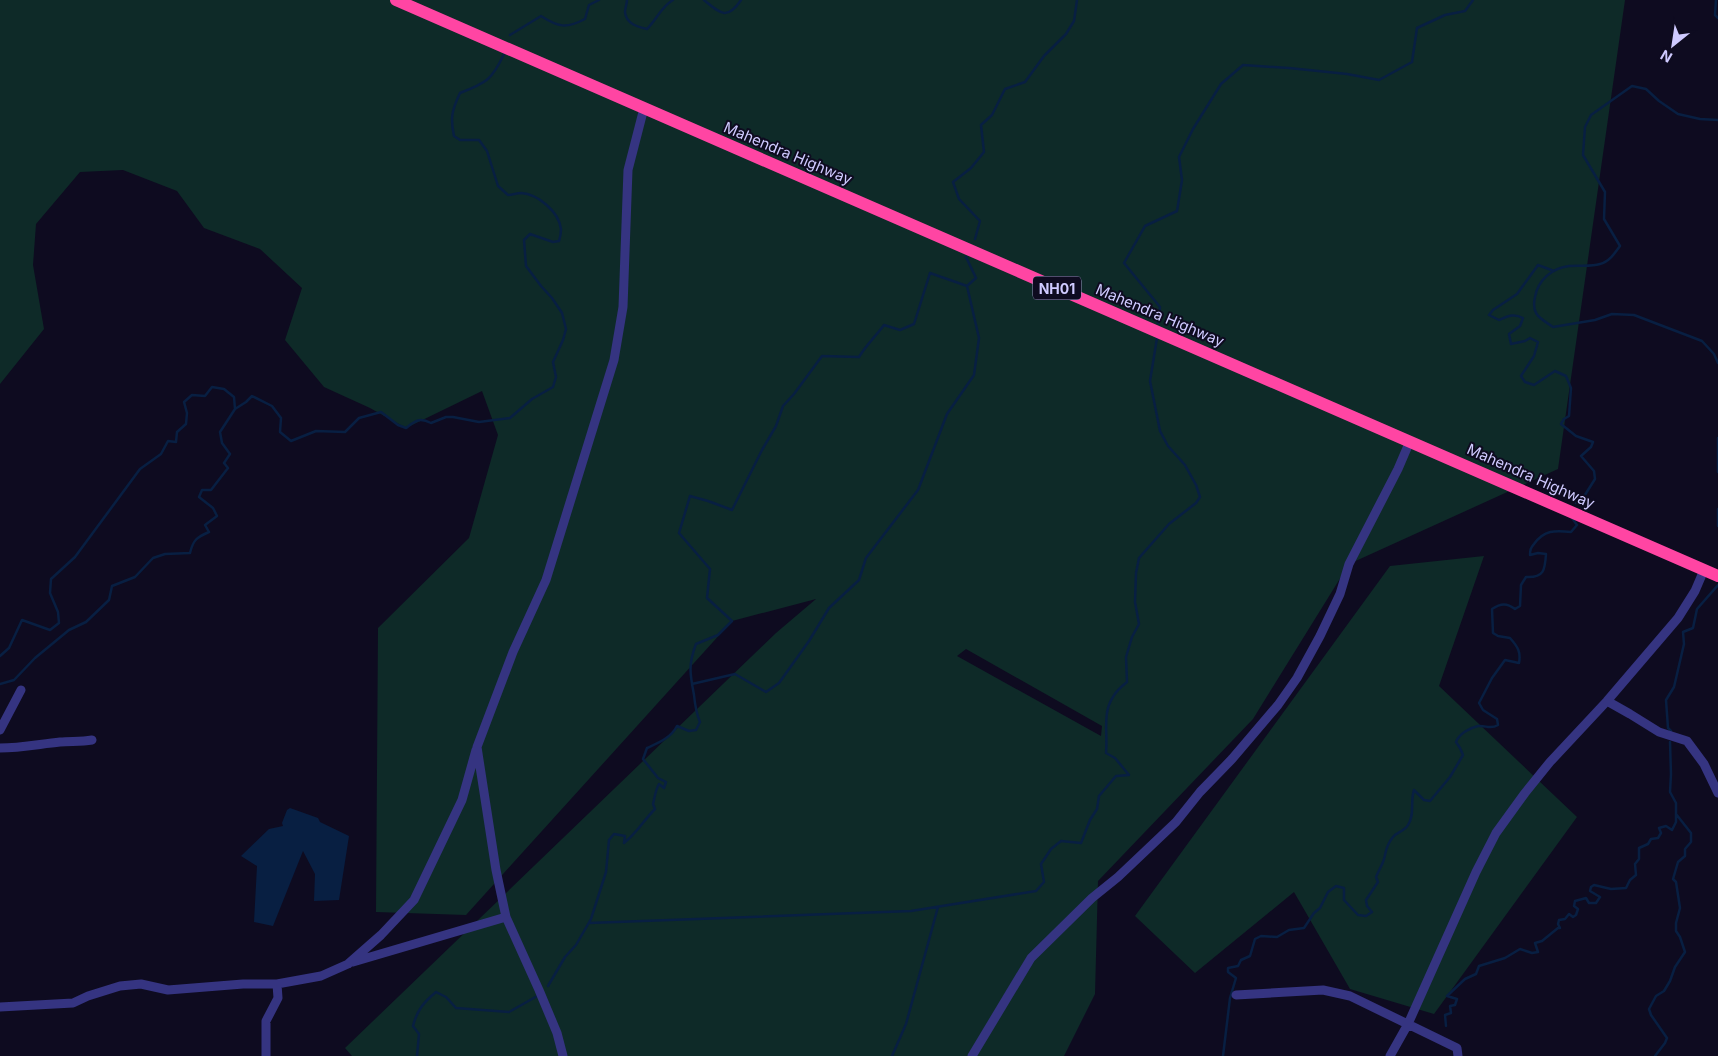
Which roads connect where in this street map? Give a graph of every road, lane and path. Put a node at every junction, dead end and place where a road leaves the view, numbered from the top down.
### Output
1 (396, 0) edge
2 (644, 108) junction
3 (1410, 441) junction
4 (1704, 570) junction
5 (1718, 576) edge
6 (21, 690) dead end
7 (1607, 702) junction
8 (0, 730) edge
9 (92, 740) dead end
10 (477, 747) junction
11 (0, 748) edge
12 (1718, 793) edge
13 (506, 917) junction
14 (348, 964) junction
15 (277, 984) junction
16 (1236, 995) dead end
17 (0, 1007) edge
18 (1408, 1024) junction
19 (266, 1056) edge
20 (563, 1056) edge
21 (972, 1056) edge
22 (1390, 1056) edge
23 (1458, 1056) edge

1 - 2 highway, Mahendra Highway / NH01
2 - 3 highway, Mahendra Highway / NH01
2 - 10 street
3 - 4 highway, Mahendra Highway / NH01
3 - 21 street
4 - 5 highway, Mahendra Highway / NH01
4 - 7 street
6 - 8 street
7 - 12 street
7 - 18 street
9 - 11 street
10 - 13 street
10 - 14 street
13 - 14 street
13 - 20 street
14 - 15 street
15 - 17 street
15 - 19 street
16 - 18 street
18 - 22 street
18 - 23 street

